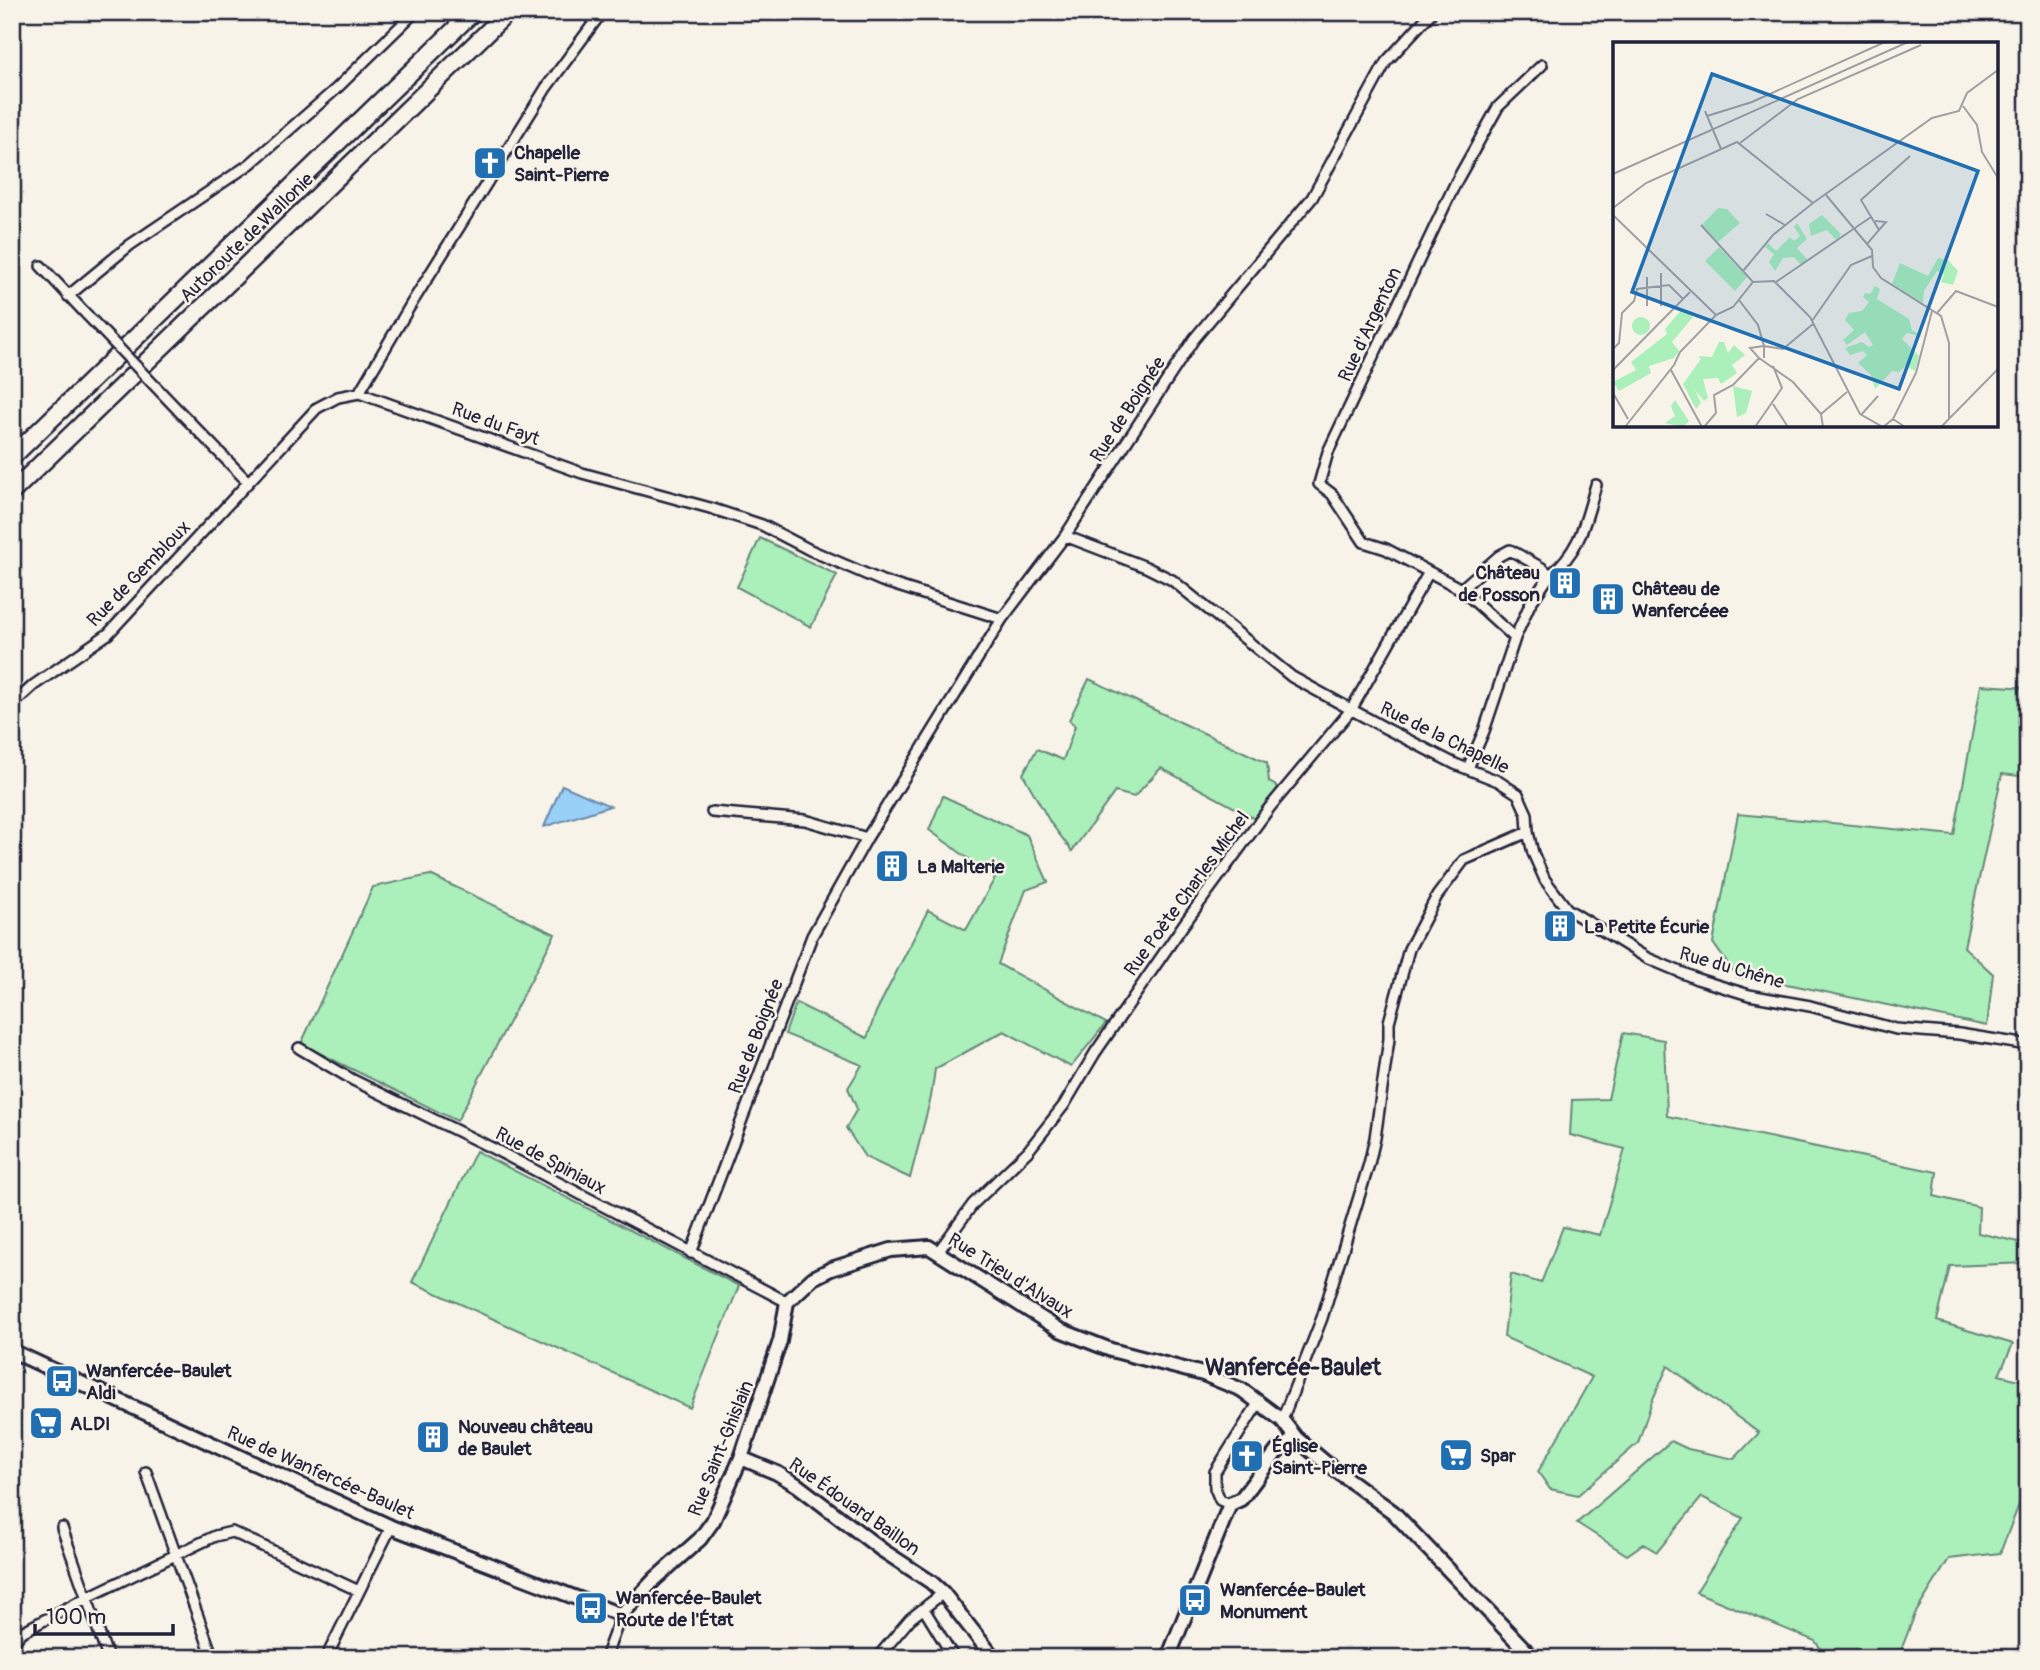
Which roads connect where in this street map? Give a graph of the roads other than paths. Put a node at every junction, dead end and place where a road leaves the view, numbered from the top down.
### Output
1 (415, 12) edge
2 (473, 12) edge
3 (508, 12) edge
4 (603, 12) edge
5 (1432, 12) edge
6 (1542, 65) dead end
7 (41, 266) dead end
8 (68, 296) junction
9 (359, 393) junction
10 (12, 457) edge
11 (248, 482) junction
12 (1596, 485) dead end
13 (12, 492) edge
14 (1065, 536) junction
15 (1429, 572) junction
16 (1550, 575) junction
17 (1461, 589) junction
18 (1002, 619) junction
19 (1515, 638) junction
20 (12, 705) edge
21 (1351, 710) junction
22 (1468, 768) junction
23 (712, 811) dead end
24 (1528, 832) junction
25 (867, 838) junction
26 (2028, 1045) edge
27 (299, 1048) dead end
28 (938, 1252) junction
29 (691, 1253) junction
30 (787, 1302) junction
31 (12, 1351) edge
32 (1259, 1402) junction
33 (1282, 1420) junction
34 (1296, 1438) junction
35 (741, 1458) junction
36 (146, 1472) dead end
37 (1230, 1504) junction
38 (391, 1527) junction
39 (62, 1528) dead end
40 (177, 1555) junction
41 (359, 1591) junction
42 (943, 1593) junction
43 (86, 1598) junction
44 (924, 1609) junction
45 (621, 1615) junction
46 (12, 1647) edge
47 (108, 1658) edge
48 (213, 1658) edge
49 (326, 1658) edge
50 (604, 1658) edge
51 (877, 1658) edge
52 (954, 1658) edge
53 (994, 1658) edge
54 (1168, 1658) edge
55 (1533, 1658) edge

1 - 8 street
2 - 10 highway, Autoroute de Wallonie
3 - 13 highway, Autoroute de Wallonie
4 - 9 street
5 - 14 street, Rue de Boignée
6 - 15 street, Rue d'Argenton
7 - 8 street
8 - 11 street, bridge
9 - 11 street
9 - 18 street, Rue du Fayt
11 - 20 street, Rue de Gembloux
12 - 16 street
14 - 18 street, Rue de Boignée
14 - 21 street, Rue de la Chapelle
15 - 17 street
15 - 21 street, Rue Poète Charles Michel
16 - 17 street
16 - 19 street
17 - 19 street
18 - 25 street, Rue de Boignée
19 - 22 street
21 - 22 street, Rue de la Chapelle
21 - 28 street, Rue Poète Charles Michel
22 - 24 street, Rue de la Chapelle
23 - 25 street
24 - 26 street, Rue du Chêne
24 - 33 street
25 - 29 street, Rue de Boignée
27 - 29 street, Rue de Spiniaux
28 - 30 main road, Rue Trieu d'Alvaux
28 - 32 main road, Rue Trieu d'Alvaux
29 - 30 street, Rue de Spiniaux
30 - 35 main road, Rue Saint-Ghislain
31 - 38 main road, Rue de Wanfercée-Baulet
32 - 33 main road, Rue Trieu d'Alvaux
32 - 37 street
33 - 34 main road, Rue Trieu d'Alvaux
34 - 37 main road
34 - 55 main road, Rue Trieu d'Alvaux
35 - 42 main road, Rue Édouard Baillon
35 - 45 main road, Rue Saint-Ghislain
36 - 40 street
37 - 54 main road
38 - 41 street
38 - 45 main road, Rue de Wanfercée-Baulet
39 - 43 street
40 - 41 street
40 - 43 street
40 - 48 street
41 - 49 street
42 - 44 street
42 - 53 main road, Rue Édouard Baillon
43 - 46 street
43 - 47 street
44 - 51 street
44 - 52 street
45 - 50 street

